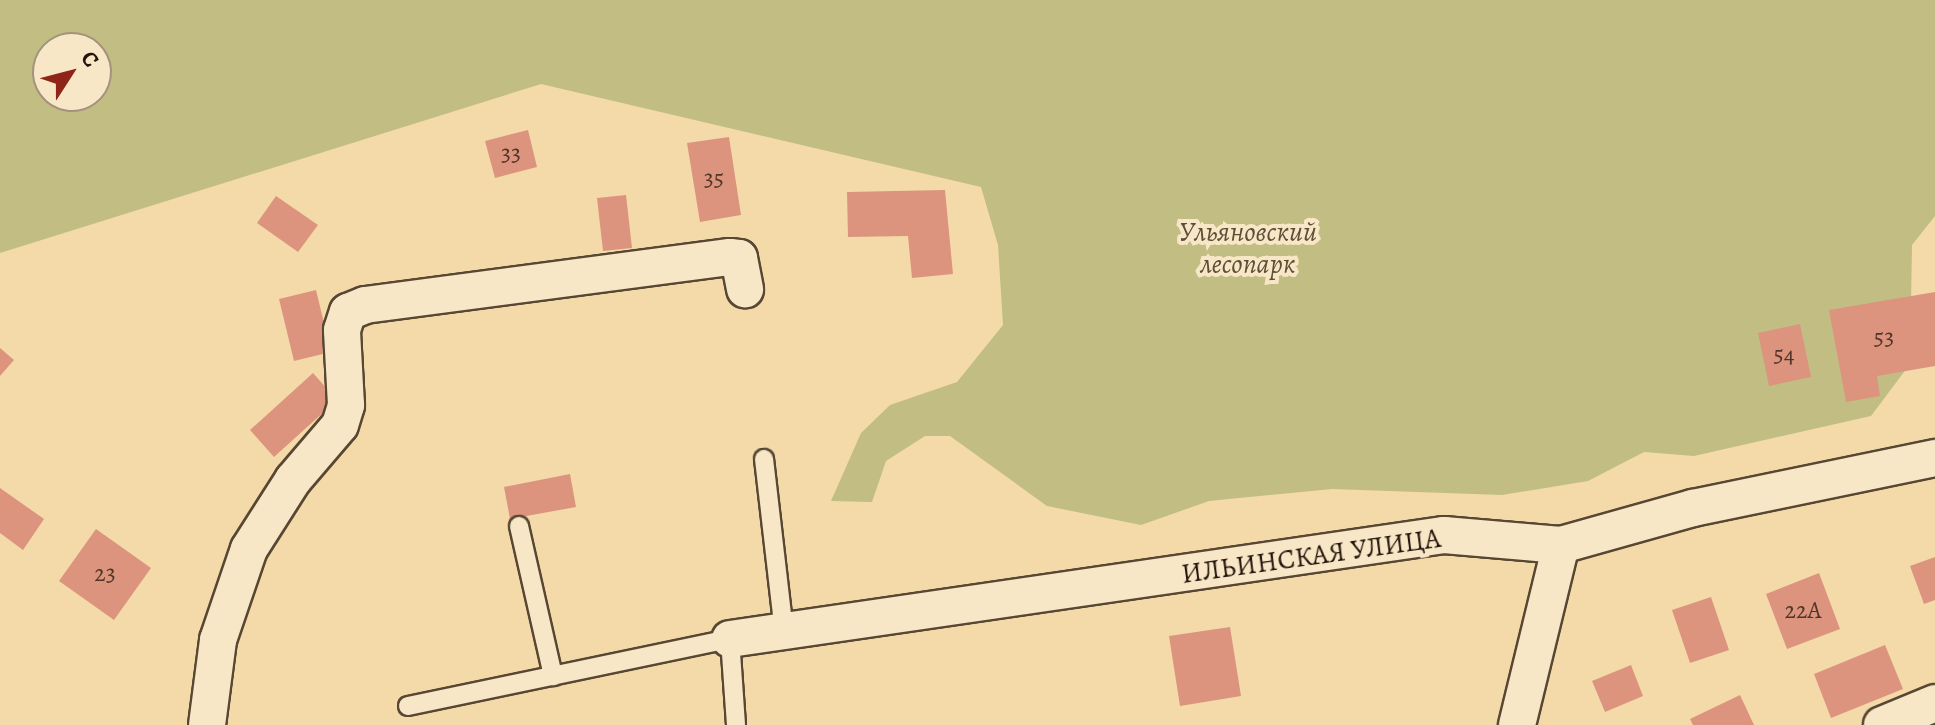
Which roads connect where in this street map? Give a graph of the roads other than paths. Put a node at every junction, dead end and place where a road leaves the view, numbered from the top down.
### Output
1 (745, 289) dead end
2 (1935, 458) edge
3 (764, 459) dead end
4 (519, 526) dead end
5 (1561, 545) junction
6 (784, 631) junction
7 (730, 639) junction
8 (553, 676) junction
9 (1935, 703) edge
10 (408, 706) dead end
11 (207, 725) edge
12 (736, 725) edge
13 (1517, 725) edge
14 (1882, 725) edge

1 - 11 street
2 - 5 street, ИЛЬИНСКАЯ УЛИЦА
3 - 6 lane
4 - 8 lane
5 - 6 street, ИЛЬИНСКАЯ УЛИЦА
5 - 13 street
6 - 7 street, ИЛЬИНСКАЯ УЛИЦА
7 - 8 lane
7 - 12 lane
8 - 10 lane
9 - 14 street

